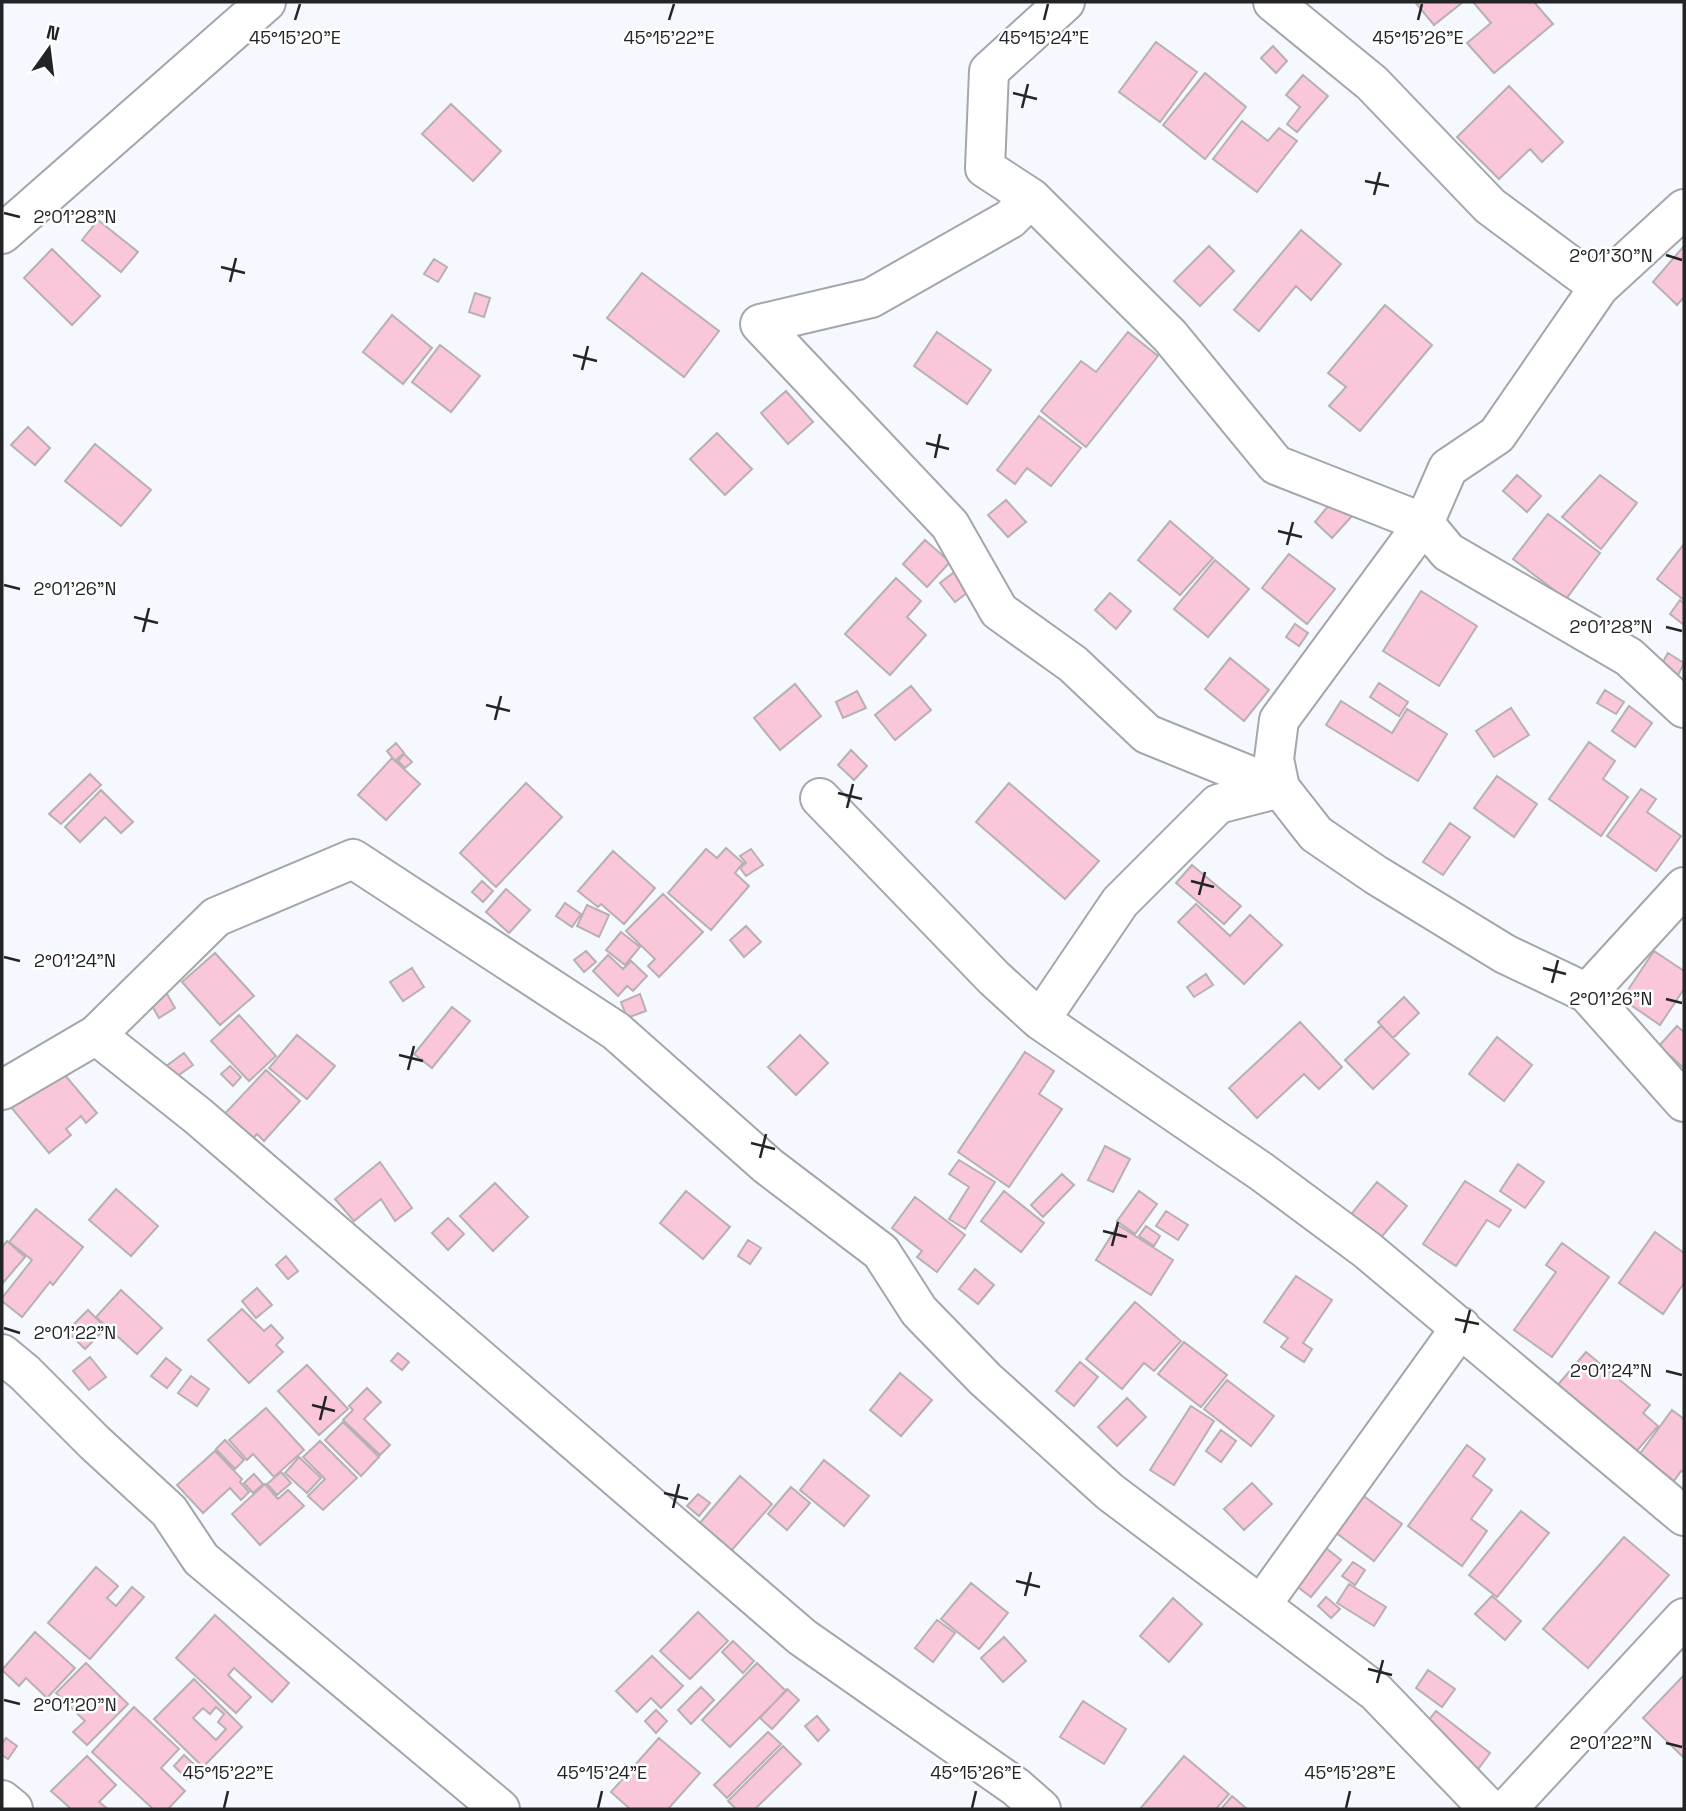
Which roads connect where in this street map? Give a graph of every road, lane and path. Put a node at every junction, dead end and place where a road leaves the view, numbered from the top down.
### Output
1 (266, 2) edge
2 (1065, 2) edge
3 (1273, 2) edge
4 (1031, 198) junction
5 (1683, 213) edge
6 (2, 234) edge
7 (1600, 287) junction
8 (1424, 523) junction
9 (1684, 708) edge
10 (1280, 788) junction
11 (820, 798) dead end
12 (1684, 887) edge
13 (1587, 993) junction
14 (1040, 1020) junction
15 (96, 1035) junction
16 (2, 1090) edge
17 (1684, 1102) edge
18 (1461, 1327) junction
19 (2, 1354) edge
20 (1684, 1516) edge
21 (1262, 1604) junction
22 (1684, 1618) edge
23 (2, 1800) edge
24 (13, 1809) edge
25 (500, 1809) edge
26 (1041, 1809) edge
27 (1489, 1809) edge
28 (1507, 1809) edge

1 - 6 street
2 - 4 street
3 - 7 street
4 - 8 street
4 - 10 street
5 - 7 street
7 - 8 street
8 - 9 street
8 - 10 street
10 - 13 street
10 - 14 street
11 - 14 street
12 - 13 street
13 - 17 street
14 - 18 street
15 - 16 street
15 - 21 street
15 - 26 street
18 - 20 street
18 - 21 street
19 - 25 street
21 - 27 street
22 - 28 street
23 - 24 street

